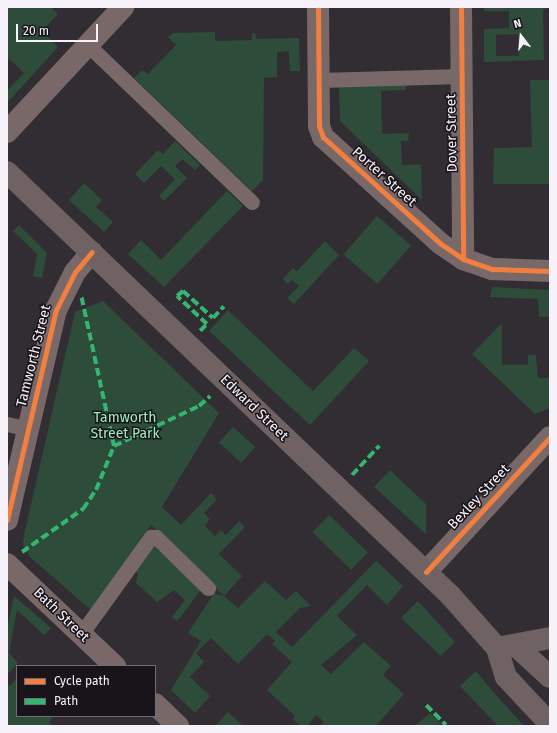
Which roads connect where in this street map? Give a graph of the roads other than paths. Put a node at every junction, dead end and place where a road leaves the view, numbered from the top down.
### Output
1 (123, 7) edge
2 (318, 7) edge
3 (461, 7) edge
4 (88, 45) junction
5 (462, 76) junction
6 (319, 80) junction
7 (7, 132) edge
8 (7, 172) edge
9 (252, 202) dead end
10 (92, 252) junction
11 (463, 259) junction
12 (550, 271) edge
13 (7, 424) edge
14 (29, 429) junction
15 (550, 437) edge
16 (7, 520) edge
17 (7, 564) edge
18 (426, 572) junction
19 (208, 588) dead end
20 (81, 634) junction
21 (550, 638) edge
22 (506, 647) junction
23 (114, 665) edge
24 (550, 677) edge
25 (156, 705) edge
26 (550, 724) edge
27 (178, 726) edge

1 - 4 street
2 - 6 street, Porter Street
3 - 5 street, Dover Street
4 - 7 street
4 - 9 lane
5 - 6 lane
5 - 11 street, Dover Street
6 - 11 street, Porter Street
8 - 10 main road, Edward Street
10 - 14 street, Tamworth Street
10 - 18 main road, Edward Street
11 - 12 street, Porter Street
13 - 14 lane
14 - 16 street, Tamworth Street
15 - 18 street, Bexley Street
17 - 20 street, Bath Street
18 - 22 main road, Edward Street
19 - 20 lane
20 - 23 street, Bath Street
21 - 22 main road
22 - 24 main road, Edward Street
22 - 26 main road, Edward Street
25 - 27 street

